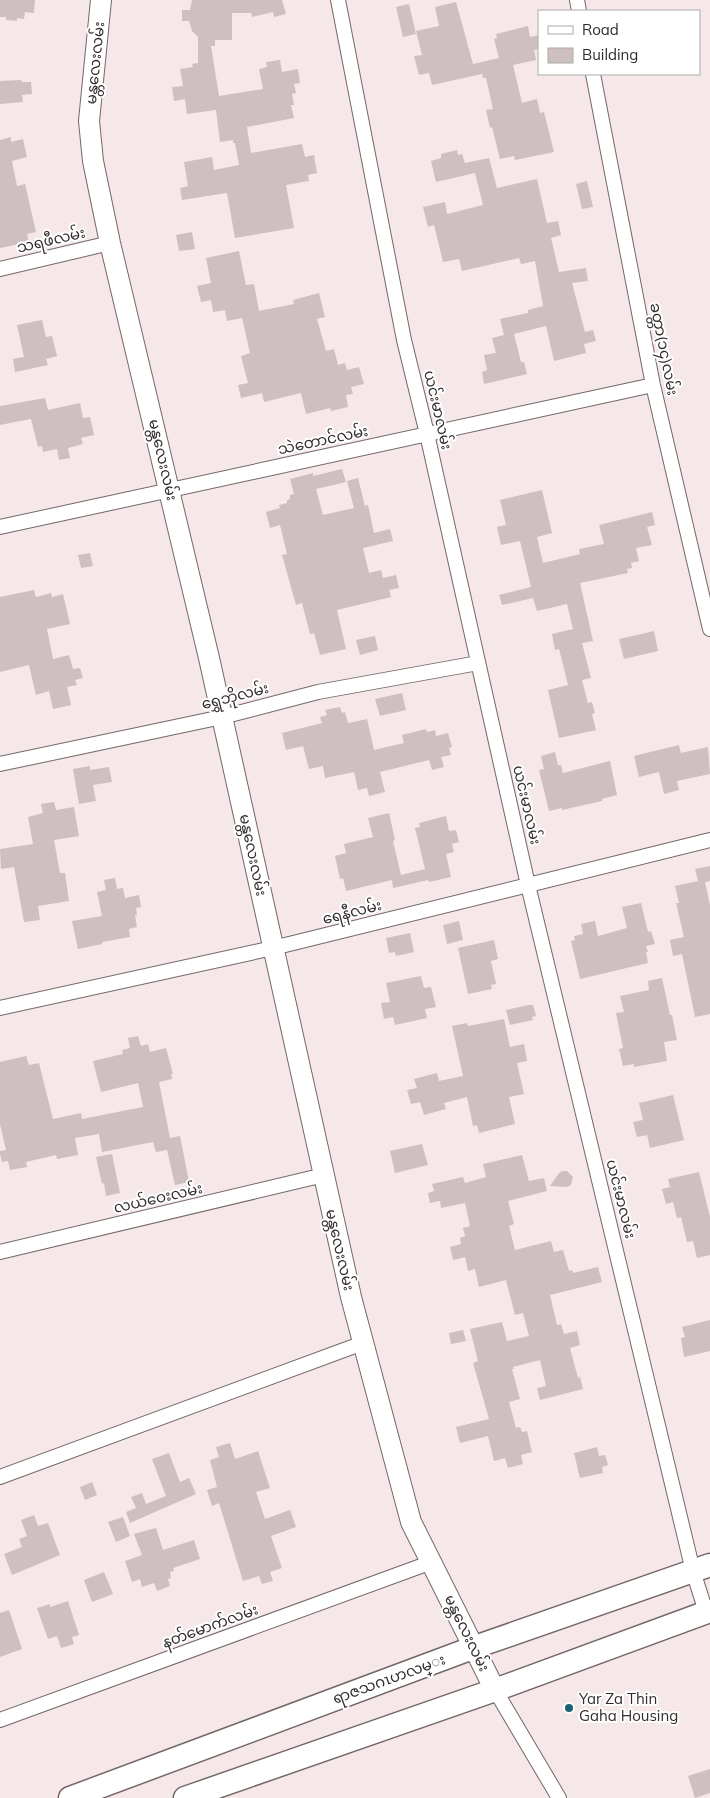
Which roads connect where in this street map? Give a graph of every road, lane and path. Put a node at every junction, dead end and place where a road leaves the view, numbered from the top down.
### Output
1 (101, 0) edge
2 (338, 0) edge
3 (593, 75) edge
4 (110, 243) junction
5 (0, 269) edge
6 (654, 385) junction
7 (427, 434) junction
8 (170, 490) junction
9 (0, 527) edge
10 (710, 629) edge
11 (478, 663) junction
12 (222, 717) junction
13 (0, 764) edge
14 (710, 840) edge
15 (528, 885) junction
16 (273, 948) junction
17 (0, 1008) edge
18 (324, 1175) junction
19 (0, 1252) edge
20 (363, 1343) junction
21 (0, 1477) edge
22 (432, 1562) junction
23 (702, 1568) edge
24 (708, 1612) edge
25 (475, 1647) junction
26 (495, 1690) junction
27 (0, 1720) edge
28 (70, 1798) edge
29 (185, 1798) edge
30 (559, 1798) edge

1 - 4 main road, မန္တလေးလမ်း
2 - 7 street, ယင်းမာလမ်း
3 - 6 street, ခတ္တာ(၁၄)လမ်း
4 - 5 street, သရဖီလမ်း
4 - 8 main road, မန္တလေးလမ်း
6 - 7 street, သဲတောင်လမ်း
6 - 10 street, ခတ္တာ(၁၄)လမ်း
7 - 8 street, သဲတောင်လမ်း
7 - 11 street, ယင်းမာလမ်း
8 - 9 street, သဲတောင်လမ်း
8 - 12 main road, မန္တလေးလမ်း
11 - 12 street, ရွှေဘိုလမ်း
11 - 15 street, ယင်းမာလမ်း
12 - 13 street, ရွှေဘိုလမ်း
12 - 16 main road, မန္တလေးလမ်း
14 - 15 street, ရေနီလမ်း
15 - 16 street, ရေနီလမ်း
15 - 23 street, ယင်းမာလမ်း
16 - 17 street, ရေနီလမ်း
16 - 18 main road, မန္တလေးလမ်း
18 - 19 street, လယ်ဝေးလမ်း
18 - 20 main road, မန္တလေးလမ်း
20 - 21 street
20 - 22 main road, မန္တလေးလမ်း
22 - 25 main road, မန္တလေးလမ်း
22 - 27 street, နတ်မောက်လမ်း
23 - 24 street, ယင်းမာလမ်း
23 - 25 main road, ရာဇသဂၤဟလမ္း
24 - 26 main road
25 - 26 main road, မန္တလေးလမ်း
25 - 28 main road, ရာဇသဂၤဟလမ္း
26 - 29 main road
26 - 30 street

